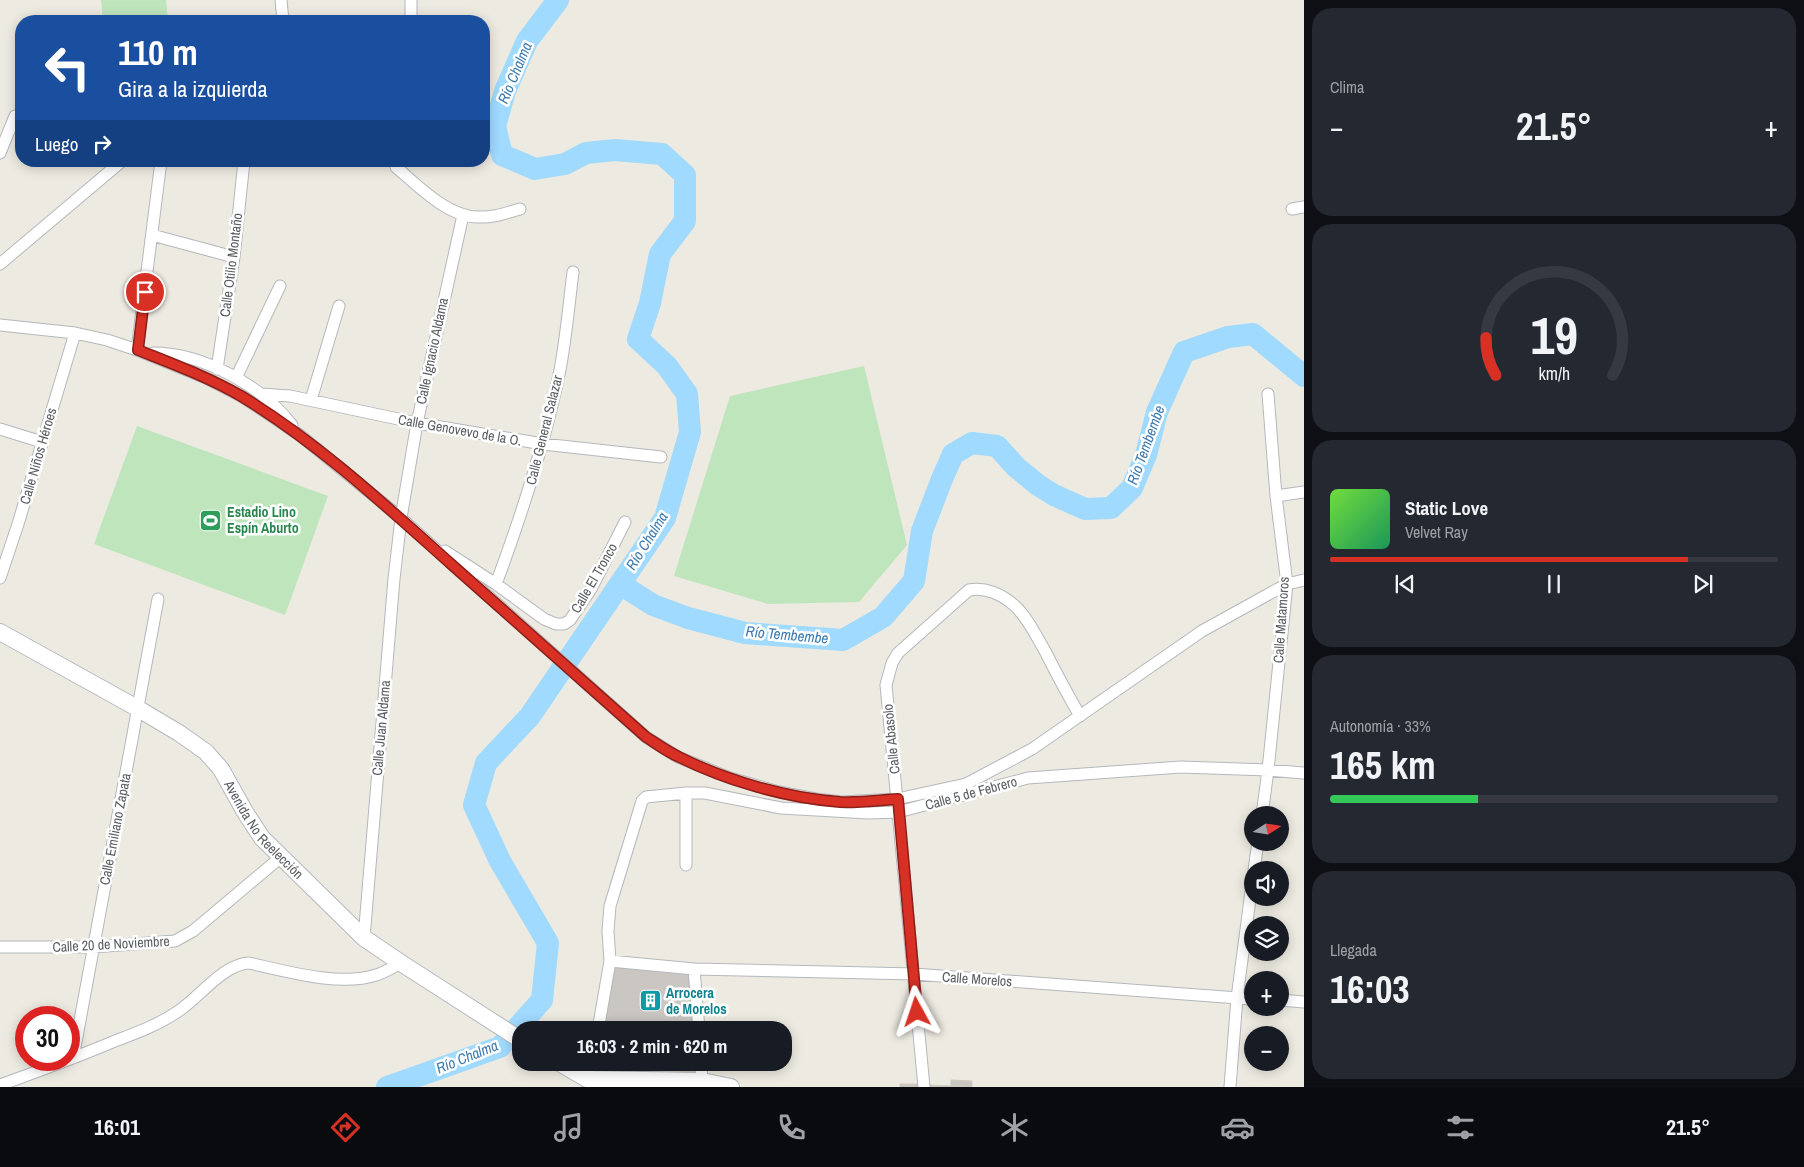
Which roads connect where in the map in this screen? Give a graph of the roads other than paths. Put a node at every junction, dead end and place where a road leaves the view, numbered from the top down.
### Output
1 (281, 0) edge
2 (411, 0) edge
3 (282, 15) edge
4 (412, 15) edge
5 (15, 116) dead end
6 (0, 153) edge
7 (115, 167) edge
8 (160, 167) edge
9 (243, 167) edge
10 (396, 167) dead end
11 (520, 209) dead end
12 (463, 215) junction
13 (152, 235) junction
14 (234, 256) junction
15 (0, 264) edge
16 (573, 272) dead end
17 (280, 286) dead end
18 (339, 306) dead end
19 (0, 325) edge
20 (75, 333) junction
21 (141, 351) junction
22 (217, 368) junction
23 (236, 378) junction
24 (261, 394) junction
25 (1268, 394) dead end
26 (311, 400) junction
27 (416, 423) junction
28 (0, 429) edge
29 (301, 436) junction
30 (42, 442) junction
31 (543, 444) junction
32 (661, 457) dead end
33 (1304, 492) edge
34 (1276, 496) junction
35 (401, 518) junction
36 (625, 522) dead end
37 (422, 538) junction
38 (0, 578) edge
39 (1304, 580) edge
40 (496, 584) junction
41 (1286, 584) junction
42 (158, 599) dead end
43 (0, 632) edge
44 (137, 708) junction
45 (1080, 716) junction
46 (1268, 770) junction
47 (1304, 774) edge
48 (967, 789) junction
49 (686, 793) junction
50 (898, 799) junction
51 (1263, 806) edge
52 (898, 812) junction
53 (281, 857) junction
54 (686, 866) dead end
55 (1249, 906) edge
56 (364, 938) junction
57 (0, 947) edge
58 (93, 947) junction
59 (610, 961) junction
60 (400, 964) junction
61 (694, 969) junction
62 (914, 974) junction
63 (1237, 998) junction
64 (1244, 998) edge
65 (1289, 1001) edge
66 (1304, 1002) edge
67 (80, 1019) edge
68 (600, 1021) edge
69 (698, 1021) edge
70 (512, 1034) edge
71 (80, 1055) edge
72 (38, 1071) edge
73 (567, 1071) edge
74 (586, 1071) edge
75 (701, 1071) edge
76 (580, 1083) edge
77 (702, 1084) edge
78 (0, 1085) edge
79 (731, 1087) edge
80 (924, 1087) edge
81 (1230, 1087) edge

1 - 3 street
2 - 4 street
5 - 6 street
7 - 15 street
8 - 13 street
9 - 14 street, Calle Otilio Montaño
10 - 12 street
11 - 12 street
12 - 27 street, Calle Ignacio Aldama
13 - 14 street
13 - 21 street
14 - 22 street, Calle Otilio Montaño
16 - 31 street, Calle General Salazar
17 - 23 street
18 - 26 street
19 - 20 street
20 - 21 street
20 - 30 street, Calle Niños Héroes
21 - 22 street
21 - 29 street
22 - 23 street
23 - 24 street
24 - 26 street, Calle Genovevo de la O.
24 - 29 street
25 - 34 street, Calle Matamoros
26 - 27 street, Calle Genovevo de la O.
27 - 31 street, Calle Genovevo de la O.
27 - 35 street, Calle Ignacio Aldama
28 - 30 street
29 - 35 street
30 - 38 street, Calle Niños Héroes
31 - 32 street, Calle Genovevo de la O.
31 - 40 street, Calle General Salazar
33 - 34 street
34 - 41 street, Calle Matamoros
35 - 37 street
35 - 56 street, Calle Juan Aldama
36 - 40 street, Calle El Tronco
37 - 40 street
37 - 50 street
39 - 41 street
41 - 45 street
41 - 46 street, Calle Matamoros
42 - 44 street, Calle Emiliano Zapata
43 - 44 street, Avenida No Reelección
44 - 53 street, Avenida No Reelección
44 - 58 street, Calle Emiliano Zapata
45 - 48 street
45 - 50 street, Calle Abasolo
46 - 47 street, Calle 5 de Febrero
46 - 48 street, Calle 5 de Febrero
46 - 51 street, Calle Matamoros
48 - 50 street
48 - 52 street, Calle 5 de Febrero
49 - 52 street, Calle 5 de Febrero
49 - 54 street
49 - 59 street, Calle 5 de Febrero
50 - 52 street, Calle Abasolo
52 - 62 street, Calle Abasolo
53 - 56 street, Avenida No Reelección
53 - 58 street, Calle 20 de Noviembre
55 - 63 street
56 - 60 street, Avenida No Reelección
57 - 58 street, Calle 20 de Noviembre
58 - 67 street, Calle Emiliano Zapata
59 - 61 street, Calle Morelos
59 - 68 street, Calle 5 de Febrero
60 - 70 street, Avenida No Reelección
60 - 71 street
61 - 62 street, Calle Morelos
61 - 69 street
62 - 63 street, Calle Morelos
62 - 80 street, Calle Abasolo
63 - 64 street, Calle Morelos
63 - 81 street
65 - 66 street
72 - 78 street
73 - 76 street
74 - 76 street
75 - 77 street
76 - 77 street
77 - 79 street

